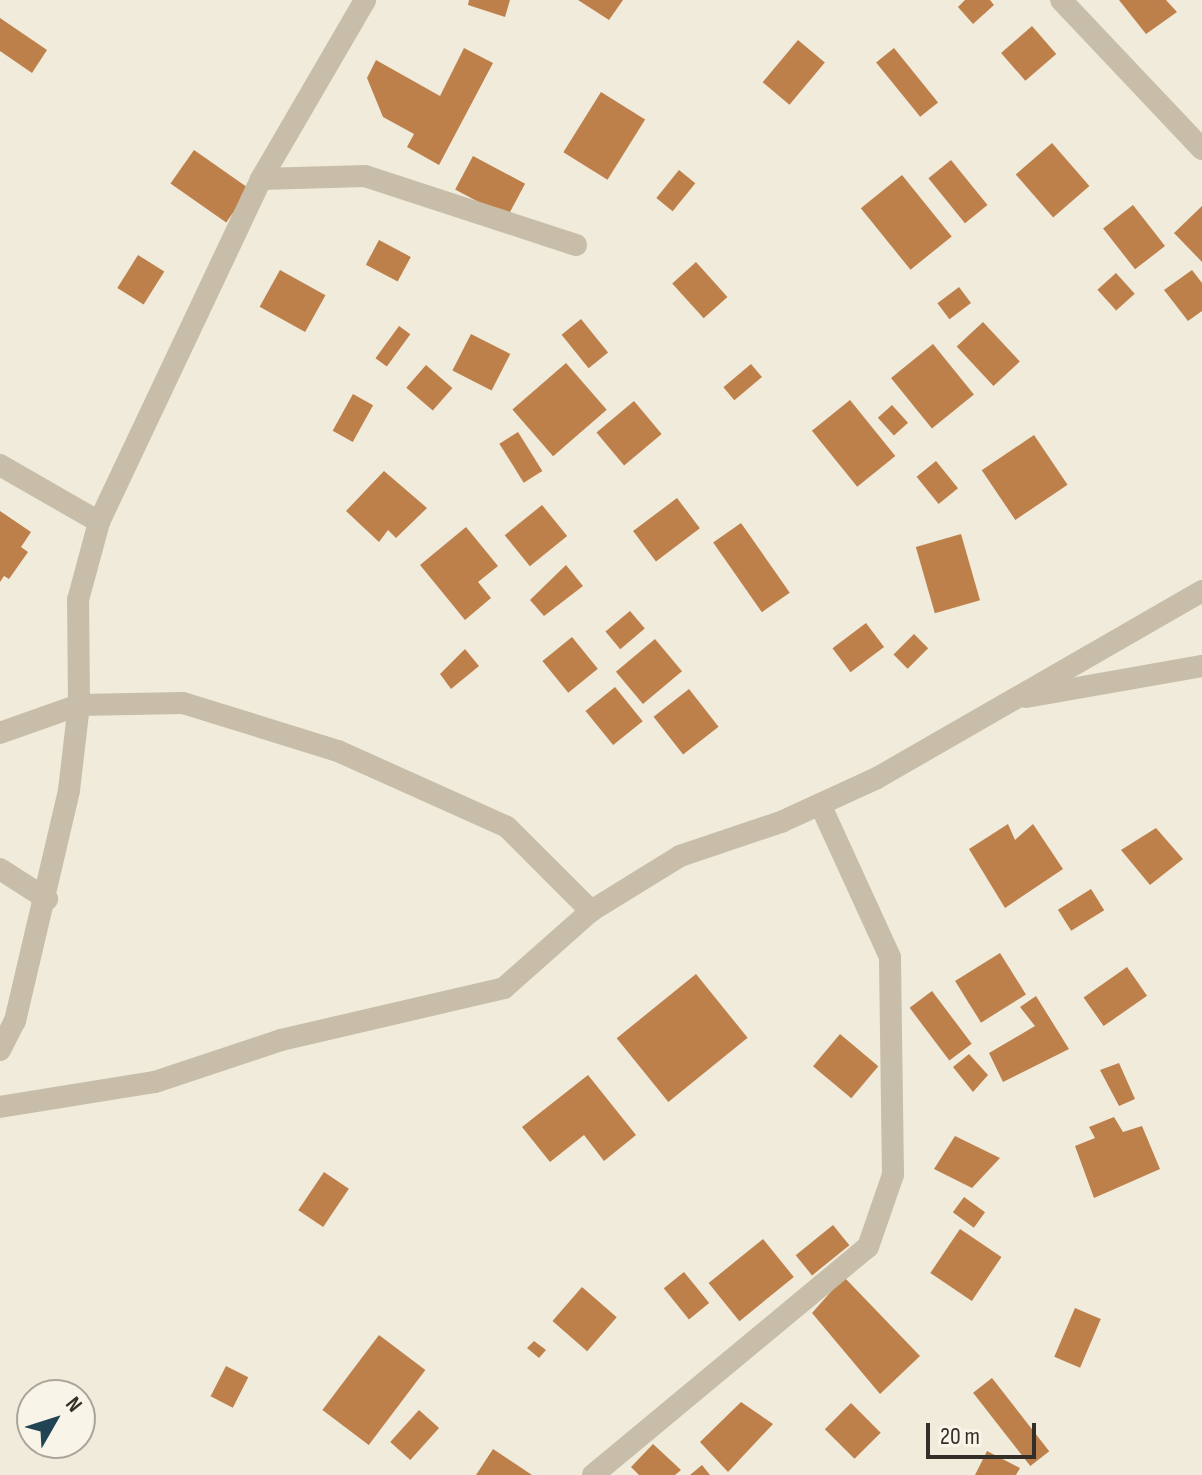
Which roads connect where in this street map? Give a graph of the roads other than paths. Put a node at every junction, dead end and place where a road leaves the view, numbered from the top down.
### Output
1 (365, 0) edge
2 (1061, 0) edge
3 (1202, 149) edge
4 (261, 179) junction
5 (576, 245) dead end
6 (0, 465) edge
7 (99, 522) junction
8 (1202, 591) edge
9 (1202, 666) edge
10 (1008, 701) junction
11 (79, 705) junction
12 (0, 733) edge
13 (820, 804) junction
14 (0, 869) edge
15 (47, 899) junction
16 (591, 911) junction
17 (0, 1050) edge
18 (0, 1107) edge
19 (593, 1475) edge

1 - 4 street
2 - 3 street
4 - 5 street
4 - 7 street
6 - 7 street
7 - 11 street
8 - 10 street
9 - 10 street
10 - 13 street
11 - 12 street
11 - 15 street
11 - 16 street
13 - 16 street
13 - 19 street
14 - 15 street
15 - 17 street
16 - 18 street

